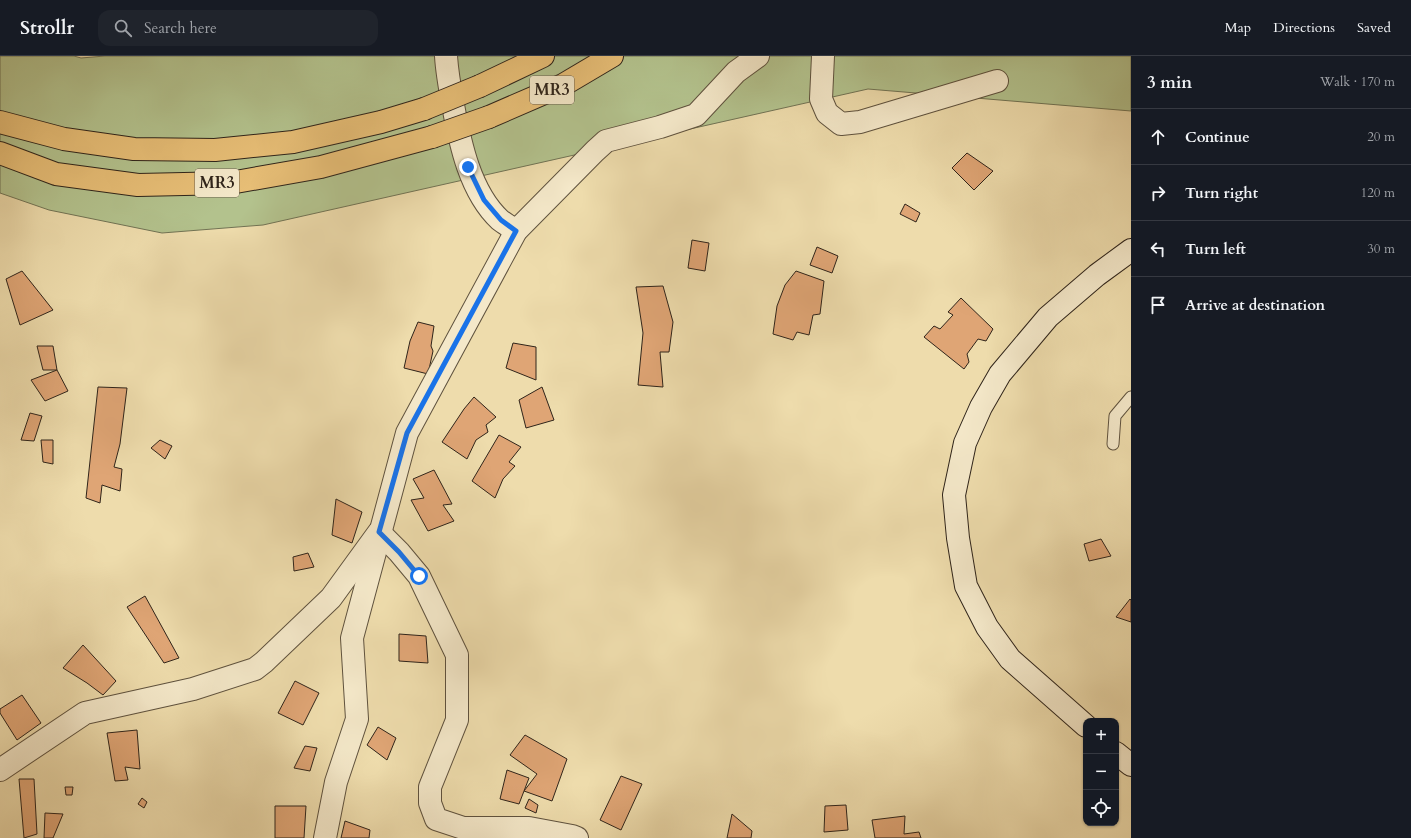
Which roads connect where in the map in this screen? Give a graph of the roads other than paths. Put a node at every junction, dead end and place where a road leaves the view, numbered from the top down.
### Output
1 (543, 56) edge
2 (612, 56) edge
3 (758, 56) edge
4 (823, 56) edge
5 (446, 62) edge
6 (997, 81) dead end
7 (0, 122) edge
8 (0, 153) edge
9 (516, 231) junction
10 (1131, 250) edge
11 (1131, 397) edge
12 (1112, 444) dead end
13 (379, 532) junction
14 (1083, 723) edge
15 (1117, 754) edge
16 (1131, 765) edge
17 (0, 770) edge
18 (325, 838) edge
19 (577, 838) edge

1 - 7 highway, MR3, bridge
2 - 8 highway, MR3, bridge
3 - 9 street
4 - 6 street
5 - 9 street
9 - 13 street
10 - 14 street
11 - 12 lane
13 - 17 street
13 - 18 street
13 - 19 street
15 - 16 street

